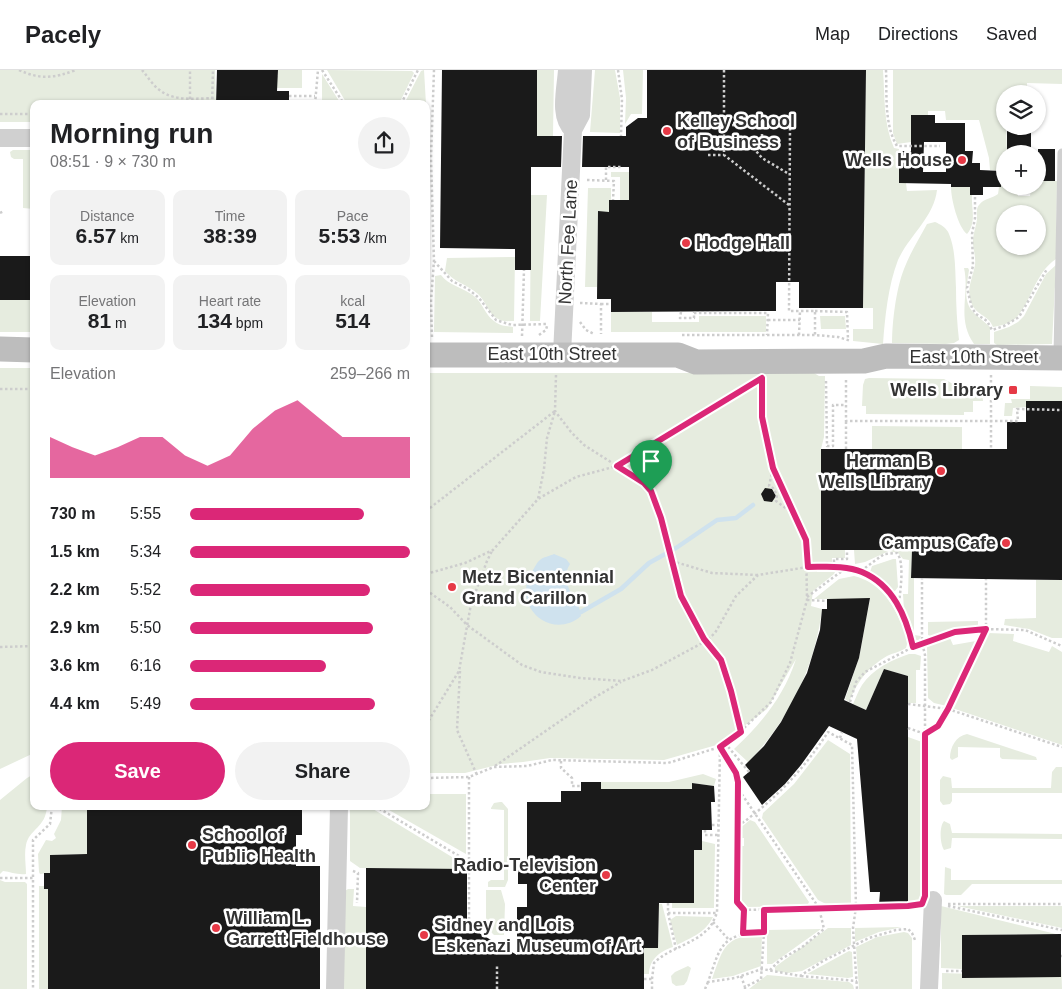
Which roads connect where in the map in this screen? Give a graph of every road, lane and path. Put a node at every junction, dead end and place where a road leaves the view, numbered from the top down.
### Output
1 (19, 70) edge
2 (76, 70) edge
3 (142, 70) edge
4 (190, 70) edge
5 (213, 70) edge
6 (320, 70) edge
7 (418, 70) edge
8 (434, 70) edge
9 (567, 70) edge
10 (583, 70) edge
11 (618, 70) edge
12 (724, 70) edge
13 (886, 70) edge
14 (289, 96) dead end
15 (315, 96) junction
16 (190, 98) junction
17 (214, 98) joint
18 (314, 100) edge
19 (341, 100) edge
20 (403, 100) edge
21 (0, 114) edge
22 (30, 114) edge
23 (724, 125) junction
24 (574, 130) junction
25 (762, 134) dead end
26 (621, 136) dead end
27 (0, 138) edge
28 (30, 138) edge
29 (940, 146) dead end
30 (1062, 153) edge
31 (708, 155) dead end
32 (724, 155) junction
33 (431, 158) joint
34 (621, 167) dead end
35 (586, 173) dead end
36 (790, 174) junction
37 (585, 180) dead end
38 (590, 180) dead end
39 (606, 181) junction
40 (975, 197) dead end
41 (613, 200) dead end
42 (789, 205) junction
43 (4, 211) dead end
44 (0, 213) edge
45 (1060, 258) junction
46 (434, 261) junction
47 (524, 270) dead end
48 (580, 294) dead end
49 (431, 301) joint
50 (580, 303) junction
51 (601, 304) junction
52 (611, 304) dead end
53 (579, 309) dead end
54 (800, 311) junction
55 (815, 311) junction
56 (680, 312) dead end
57 (548, 315) dead end
58 (578, 315) dead end
59 (768, 320) junction
60 (800, 320) junction
61 (547, 324) junction
62 (523, 325) junction
63 (767, 335) junction
64 (799, 335) junction
65 (815, 335) junction
66 (537, 337) dead end
67 (430, 339) edge
68 (522, 339) dead end
69 (848, 340) junction
70 (854, 342) dead end
71 (679, 345) junction
72 (0, 349) edge
73 (30, 350) edge
74 (430, 355) edge
75 (1060, 358) edge
76 (559, 363) junction
77 (991, 374) dead end
78 (826, 378) dead end
79 (846, 380) dead end
80 (0, 389) edge
81 (30, 389) edge
82 (846, 405) junction
83 (1062, 410) edge
84 (556, 411) junction
85 (846, 421) junction
86 (990, 421) junction
87 (846, 449) dead end
88 (991, 449) dead end
89 (617, 466) junction
90 (773, 468) junction
91 (784, 491) junction
92 (776, 493) junction
93 (538, 500) junction
94 (430, 508) edge
95 (795, 515) junction
96 (493, 550) junction
97 (848, 550) dead end
98 (672, 561) junction
99 (808, 567) junction
100 (834, 567) junction
101 (846, 568) junction
102 (861, 571) junction
103 (430, 573) edge
104 (758, 575) junction
105 (922, 578) dead end
106 (986, 579) dead end
107 (430, 593) edge
108 (807, 599) junction
109 (827, 601) dead end
110 (899, 606) junction
111 (467, 625) junction
112 (986, 629) junction
113 (706, 641) junction
114 (922, 642) junction
115 (1053, 642) junction
116 (1062, 642) edge
117 (30, 646) edge
118 (1062, 646) edge
119 (0, 647) edge
120 (913, 647) junction
121 (460, 661) junction
122 (622, 681) junction
123 (850, 702) dead end
124 (908, 704) dead end
125 (924, 705) junction
126 (948, 709) junction
127 (430, 718) edge
128 (908, 728) dead end
129 (741, 732) junction
130 (842, 732) dead end
131 (925, 734) junction
132 (840, 738) junction
133 (726, 743) junction
134 (720, 747) junction
135 (1062, 747) edge
136 (561, 761) junction
137 (494, 767) junction
138 (748, 772) dead end
139 (477, 775) junction
140 (469, 777) junction
141 (430, 778) edge
142 (581, 786) dead end
143 (738, 788) junction
144 (52, 810) edge
145 (339, 810) edge
146 (382, 810) edge
147 (755, 814) junction
148 (712, 825) dead end
149 (718, 825) junction
150 (738, 826) junction
151 (705, 830) dead end
152 (718, 835) junction
153 (460, 870) dead end
154 (0, 878) edge
155 (33, 878) junction
156 (932, 898) junction
157 (668, 903) dead end
158 (1062, 904) edge
159 (856, 907) junction
160 (819, 908) junction
161 (744, 910) junction
162 (764, 910) junction
163 (668, 913) junction
164 (717, 913) junction
165 (712, 922) junction
166 (470, 927) dead end
167 (1062, 930) edge
168 (764, 932) junction
169 (743, 933) junction
170 (729, 940) junction
171 (915, 941) dead end
172 (853, 945) junction
173 (676, 949) junction
174 (497, 965) dead end
175 (762, 969) junction
176 (769, 971) junction
177 (741, 976) junction
178 (800, 976) junction
179 (644, 979) dead end
180 (652, 979) junction
181 (857, 981) junction
182 (708, 982) junction
183 (745, 988) edge
184 (33, 989) edge
185 (334, 989) edge
186 (497, 989) edge
187 (652, 989) edge
188 (705, 989) edge
189 (857, 989) edge
190 (929, 989) edge

1 - 2 path
3 - 16 path
4 - 16 path
5 - 17 path
6 - 15 path
6 - 19 path
7 - 20 path
8 - 33 path
9 - 24 street, North Fee Lane
10 - 24 street, North Fee Lane
11 - 26 path
12 - 23 path
13 - 29 path
14 - 15 path
15 - 18 path
16 - 17 path
21 - 22 path
23 - 32 path
23 - 36 path
24 - 76 street, North Fee Lane
25 - 36 path
27 - 28 street
30 - 45 lane
31 - 32 path
32 - 42 path
33 - 46 path
34 - 39 path
35 - 37 path
36 - 42 path
38 - 39 path
39 - 41 path
40 - 45 path
42 - 54 path
43 - 44 path
45 - 75 lane
46 - 49 path
46 - 62 path
47 - 62 path
48 - 50 path
49 - 67 path
50 - 51 path
50 - 53 path
51 - 52 path
51 - 58 path
54 - 55 path
54 - 60 path
55 - 65 path
55 - 69 path
56 - 59 path
57 - 61 path
59 - 60 path
59 - 63 path
60 - 64 path
61 - 62 path
61 - 66 path
62 - 68 path
63 - 64 path
63 - 71 path
64 - 65 path
65 - 69 path
69 - 70 path
71 - 75 street, East 10th Street
71 - 76 street, East 10th Street
72 - 73 street
74 - 76 street, East 10th Street
76 - 84 path
77 - 86 path
78 - 82 path
79 - 82 path
80 - 81 path
82 - 85 path
83 - 86 path
84 - 89 path
84 - 93 path
84 - 94 path
85 - 86 path
85 - 87 path
86 - 88 path
89 - 90 path
89 - 93 path
89 - 98 path
90 - 91 path
90 - 92 path
91 - 92 path
91 - 95 path
92 - 95 path
93 - 96 path
95 - 99 path
96 - 103 path
96 - 111 path
97 - 100 path
98 - 104 path
98 - 113 path
99 - 100 path
99 - 104 path
99 - 108 path
100 - 101 path
101 - 102 path
101 - 108 path
102 - 110 path
102 - 110 path
104 - 113 path
105 - 114 path
106 - 112 path
107 - 111 path
108 - 109 path
108 - 129 path
110 - 120 path
111 - 121 path
111 - 122 path
112 - 114 path
112 - 115 path
112 - 126 path
113 - 122 path
113 - 129 path
114 - 120 path
114 - 125 path
115 - 116 path
115 - 118 path
117 - 119 path
120 - 123 path
121 - 127 path
121 - 139 path
122 - 137 path
124 - 125 path
125 - 126 path
125 - 131 path
126 - 131 path
126 - 135 path
128 - 131 path
129 - 133 path
130 - 132 path
131 - 156 path
132 - 147 path
132 - 159 path
133 - 134 path
133 - 138 path
134 - 136 path
134 - 143 path
134 - 149 path
136 - 137 path
136 - 142 path
137 - 139 path
139 - 140 path
140 - 141 path
140 - 166 path
143 - 147 path
143 - 150 path
144 - 155 path
145 - 185 street
146 - 153 path
147 - 150 path
147 - 160 path
148 - 149 path
149 - 152 path
150 - 161 path
151 - 152 path
152 - 164 path
154 - 155 path
155 - 184 path
156 - 158 path
156 - 159 path
156 - 167 path
156 - 190 street
157 - 163 path
159 - 160 path
159 - 172 path
160 - 162 path
160 - 176 path
161 - 162 path
161 - 169 path
162 - 168 path
163 - 164 path
163 - 173 path
164 - 165 path
165 - 170 path
165 - 173 path
168 - 169 path
168 - 175 path
169 - 170 path
170 - 182 path
171 - 172 path
172 - 178 path
172 - 181 path
173 - 180 path
174 - 186 path
175 - 176 path
175 - 177 path
175 - 183 path
176 - 178 path
177 - 182 path
177 - 183 path
178 - 181 path
179 - 180 path
180 - 187 path
181 - 189 path
182 - 188 path

